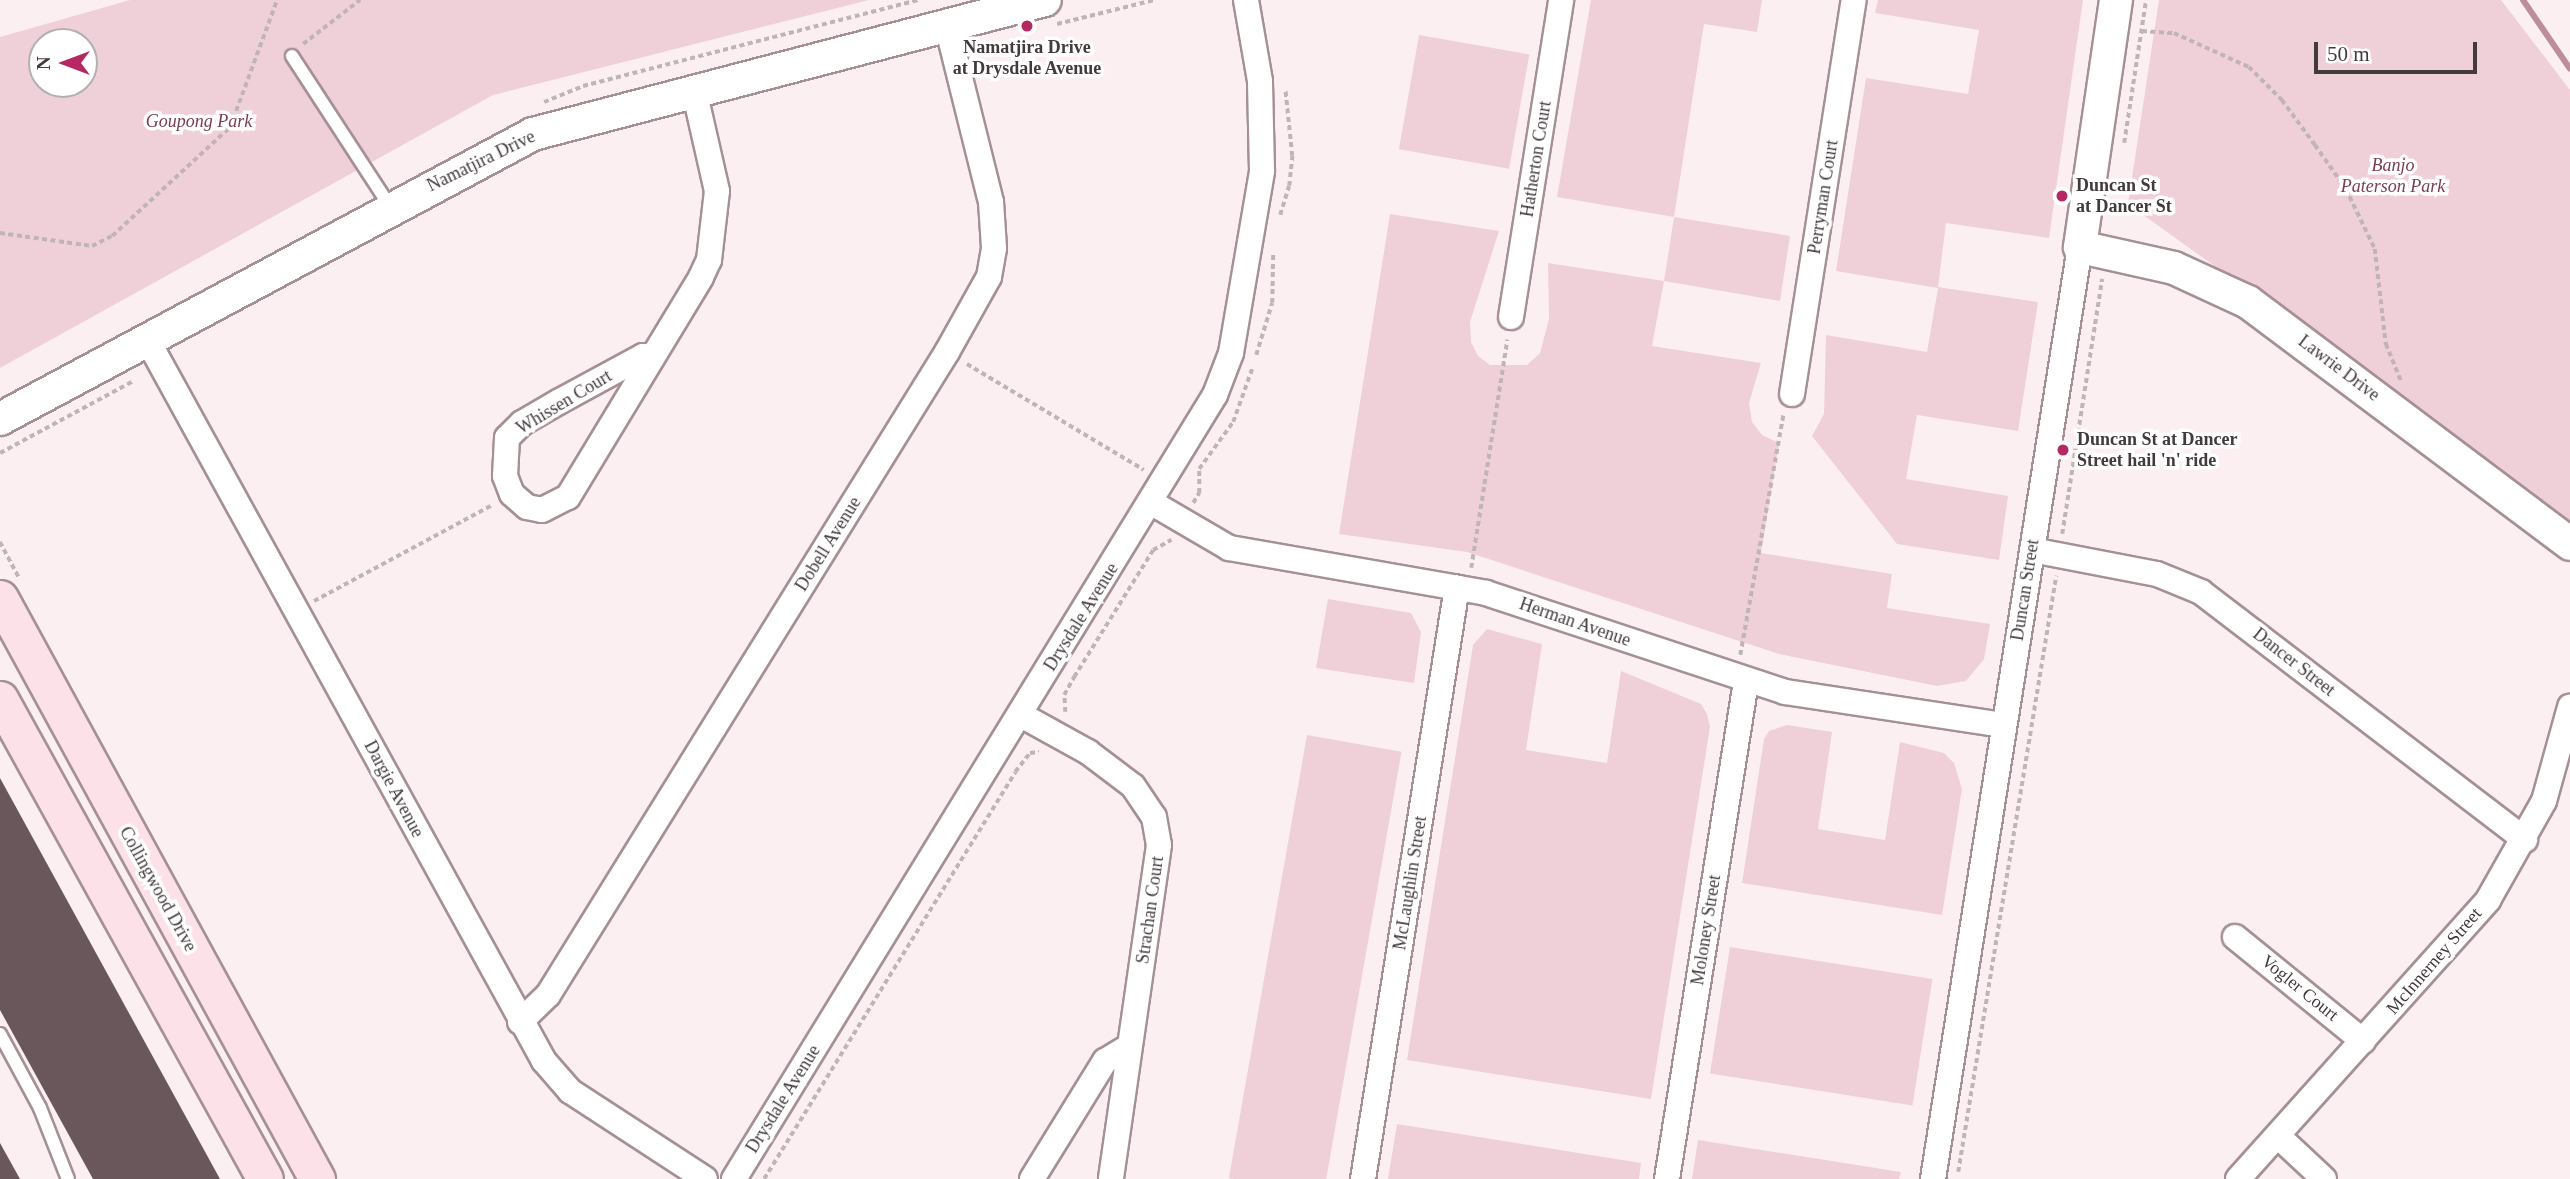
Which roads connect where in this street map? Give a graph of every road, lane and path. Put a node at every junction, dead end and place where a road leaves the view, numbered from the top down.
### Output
1 (277, 0) edge
2 (360, 0) edge
3 (1154, 0) edge
4 (1246, 0) edge
5 (1562, 0) edge
6 (1854, 0) edge
7 (2146, 0) edge
8 (1046, 13) edge
9 (2123, 19) edge
10 (947, 25) junction
11 (292, 56) joint
12 (694, 90) junction
13 (2123, 151) dead end
14 (391, 208) junction
15 (0, 233) edge
16 (2094, 250) junction
17 (1511, 317) joint
18 (947, 352) junction
19 (155, 353) junction
20 (652, 356) junction
21 (2409, 391) dead end
22 (1792, 394) joint
23 (0, 419) edge
24 (0, 453) edge
25 (1158, 492) junction
26 (512, 494) junction
27 (2570, 544) edge
28 (2032, 550) junction
29 (2059, 555) junction
30 (1457, 587) junction
31 (0, 598) edge
32 (297, 610) junction
33 (1746, 682) junction
34 (0, 699) edge
35 (2570, 707) edge
36 (1021, 715) junction
37 (2004, 725) junction
38 (2525, 839) junction
39 (2235, 937) dead end
40 (520, 1022) junction
41 (0, 1034) edge
42 (2363, 1041) junction
43 (1127, 1048) junction
44 (2278, 1136) junction
45 (262, 1175) edge
46 (68, 1179) edge
47 (317, 1179) edge
48 (705, 1179) edge
49 (734, 1179) edge
50 (1032, 1179) edge
51 (1111, 1179) edge
52 (1363, 1179) edge
53 (1667, 1179) edge
54 (1933, 1179) edge
55 (1955, 1179) edge
56 (2238, 1179) edge
57 (2323, 1179) edge

1 - 15 path
2 - 11 path
3 - 8 path
4 - 25 street, Drysdale Avenue
5 - 17 street, Hatherton Court
6 - 22 street, Perryman Court
7 - 9 path
8 - 10 street, Namatjira Drive
9 - 13 path
9 - 16 street, Duncan Street
9 - 21 path
10 - 12 street, Namatjira Drive
10 - 18 street, Dobell Avenue
11 - 14 lane
12 - 14 street, Namatjira Drive
12 - 20 street, Whissen Court
14 - 19 street, Namatjira Drive
16 - 27 street, Lawrie Drive
16 - 28 street, Duncan Street
16 - 29 path
17 - 30 path
18 - 25 path
18 - 40 street, Dobell Avenue
19 - 23 street, Namatjira Drive
19 - 24 path
19 - 32 street, Dargie Avenue
20 - 26 street, Whissen Court
20 - 26 street, Whissen Court
22 - 33 path
25 - 30 street, Herman Avenue
25 - 36 street, Drysdale Avenue
26 - 32 path
28 - 29 street, Dancer Street
28 - 37 street, Duncan Street
29 - 38 street, Dancer Street
29 - 55 path
30 - 33 street, Herman Avenue
30 - 52 street, McLaughlin Street
31 - 47 main road, Collingwood Drive
32 - 40 street, Dargie Avenue
33 - 37 street, Herman Avenue
33 - 53 street, Moloney Street
34 - 45 main road
35 - 38 street, McInnerney Street
36 - 43 street, Strachan Court
36 - 49 street, Drysdale Avenue
37 - 54 street, Duncan Street
38 - 42 street, McInnerney Street
39 - 42 street, Vogler Court
40 - 48 street, Dargie Avenue
41 - 46 lane
42 - 44 street, McInnerney Street
43 - 50 street
43 - 51 street, Strachan Court
44 - 56 street, McInnerney Street
44 - 57 street

